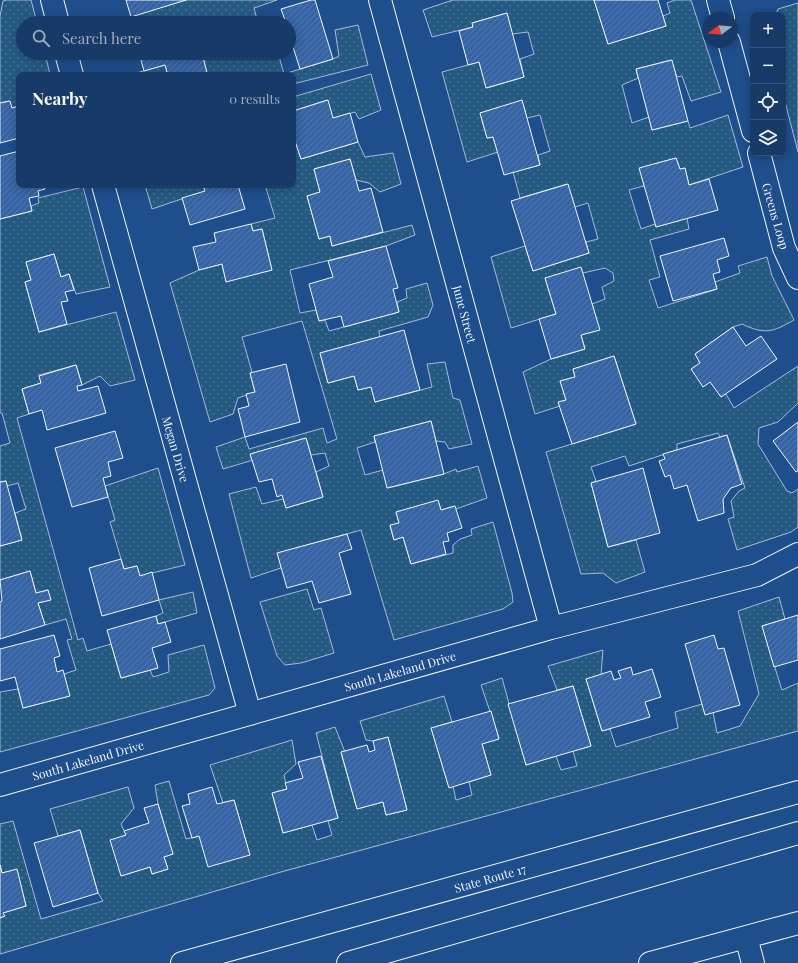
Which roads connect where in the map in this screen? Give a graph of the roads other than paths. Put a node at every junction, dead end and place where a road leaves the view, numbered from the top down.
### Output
1 (52, 0) edge
2 (380, 0) edge
3 (718, 0) edge
4 (721, 12) edge
5 (56, 16) edge
6 (731, 48) edge
7 (68, 60) edge
8 (71, 72) edge
9 (750, 120) edge
10 (760, 156) edge
11 (104, 188) edge
12 (798, 278) edge
13 (798, 554) edge
14 (551, 628) junction
15 (250, 714) junction
16 (0, 785) edge
17 (798, 792) edge
18 (798, 833) edge
19 (798, 923) edge
20 (746, 937) junction
21 (182, 963) edge
22 (348, 963) edge
23 (650, 963) edge
24 (753, 963) edge

1 - 5 main road
2 - 14 main road, June Street
3 - 4 main road
6 - 9 main road
7 - 8 main road
10 - 12 main road, Greens Loop
11 - 15 main road, Megan Drive
13 - 14 main road, South Lakeland Drive
14 - 15 main road, South Lakeland Drive
15 - 16 main road, South Lakeland Drive
17 - 21 main road, State Route 17
18 - 22 main road
19 - 20 main road
20 - 23 main road
20 - 24 main road

